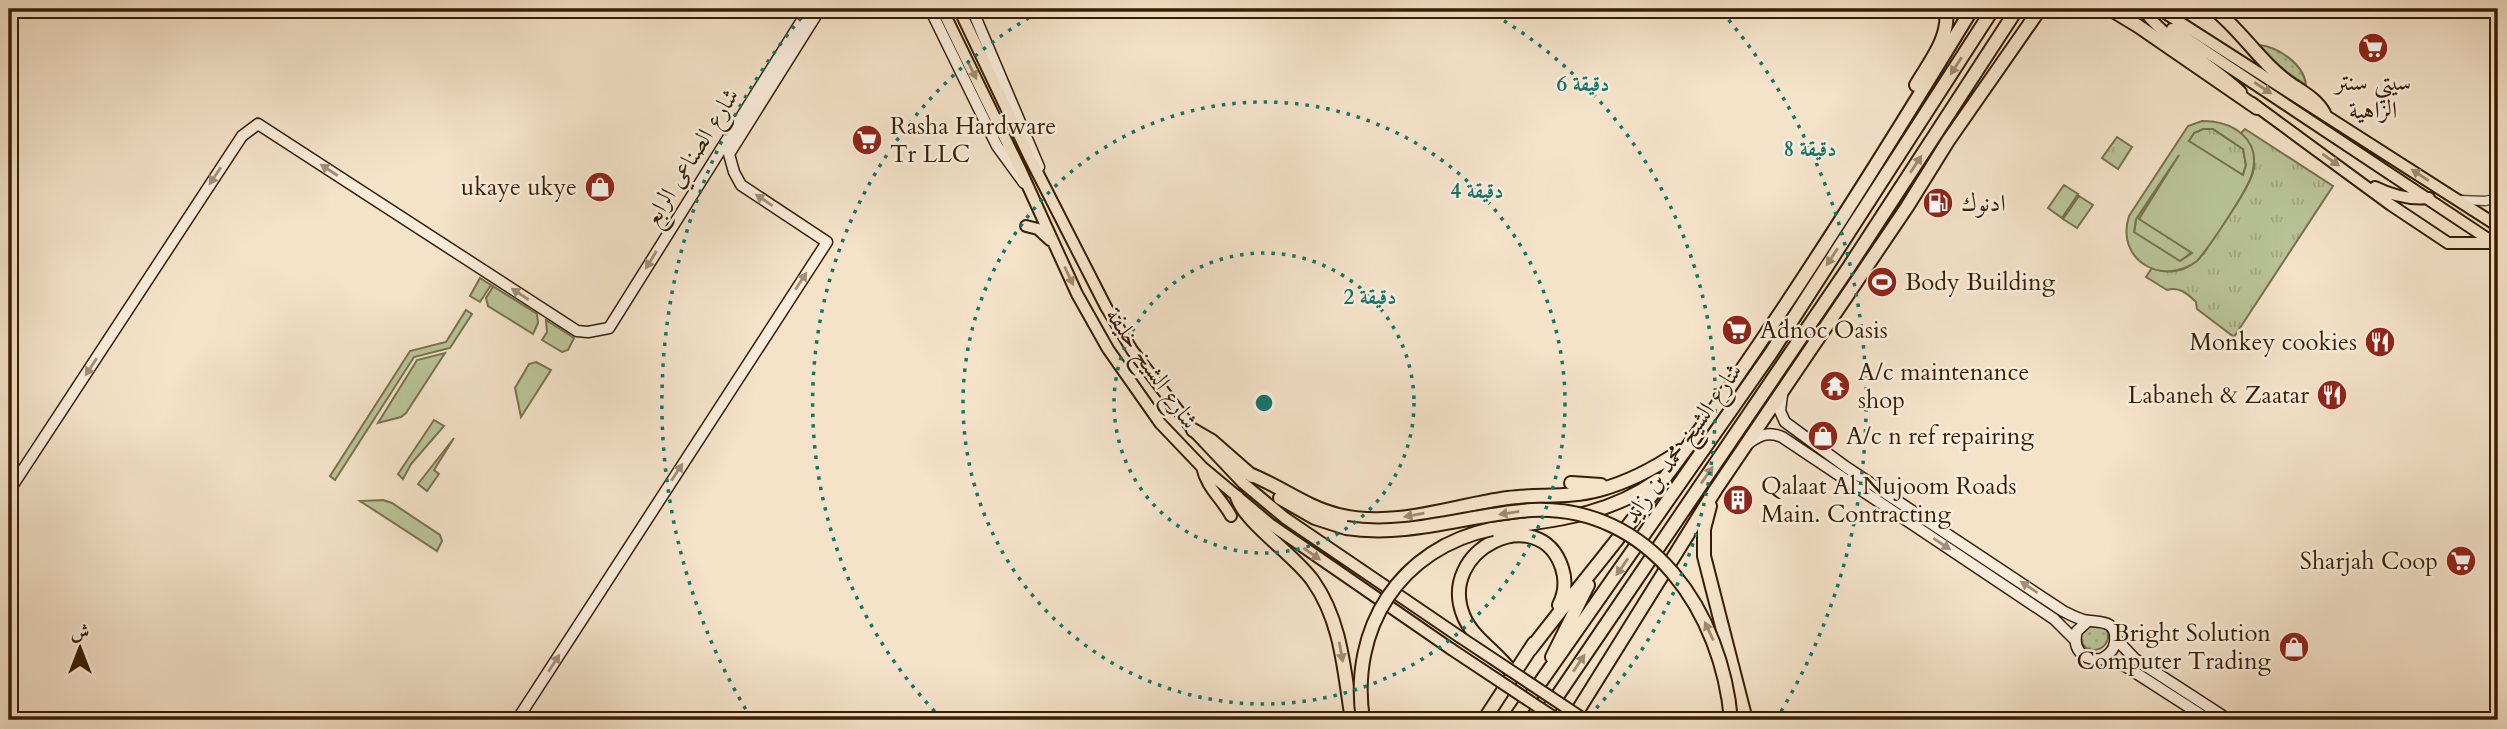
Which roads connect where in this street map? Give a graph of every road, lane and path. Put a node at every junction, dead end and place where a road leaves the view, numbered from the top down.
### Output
1 (809, 9) edge
2 (820, 9) edge
3 (930, 9) edge
4 (942, 9) edge
5 (959, 9) edge
6 (972, 9) edge
7 (1946, 9) edge
8 (1972, 9) edge
9 (1993, 9) edge
10 (2017, 9) edge
11 (2040, 9) edge
12 (2052, 9) edge
13 (2110, 9) edge
14 (2158, 9) edge
15 (2214, 9) edge
16 (2143, 10) edge
17 (2030, 23) junction
18 (757, 102) junction
19 (2257, 108) junction
20 (2324, 113) junction
21 (2350, 173) junction
22 (1924, 180) junction
23 (1044, 185) junction
24 (1027, 187) junction
25 (2429, 198) junction
26 (2498, 198) edge
27 (2459, 200) junction
28 (1847, 209) junction
29 (1026, 226) dead end
30 (2498, 226) edge
31 (1054, 243) junction
32 (2497, 244) edge
33 (1849, 267) junction
34 (1785, 386) junction
35 (1193, 430) junction
36 (1689, 445) junction
37 (1741, 450) junction
38 (1814, 457) junction
39 (1202, 467) junction
40 (1846, 467) junction
41 (1671, 469) junction
42 (1247, 473) junction
43 (1622, 483) junction
44 (1571, 484) dead end
45 (1716, 489) junction
46 (9, 491) edge
47 (1237, 497) junction
48 (1231, 516) dead end
49 (1612, 547) junction
50 (2088, 621) junction
51 (2115, 638) junction
52 (2075, 640) junction
53 (1530, 650) junction
54 (2101, 659) junction
55 (1510, 671) junction
56 (1542, 680) junction
57 (517, 720) edge
58 (1352, 720) edge
59 (1363, 720) edge
60 (1483, 720) edge
61 (1514, 720) edge
62 (1541, 720) edge
63 (1558, 720) edge
64 (1572, 720) edge
65 (1585, 720) edge
66 (1731, 720) edge
67 (1746, 720) edge
68 (2209, 720) edge
69 (2230, 720) edge

1 - 18 main road, شارع الصناعي الرابع
2 - 18 main road, شارع الصناعي الرابع
3 - 24 main road
4 -> 24 main road, شارع الشيخ خليفة
5 - 23 main road, شارع الشيخ خليفة
6 - 23 main road
7 - 28 highway
8 - 28 highway
9 -> 56 highway, شارع الشيخ محمد بن زايد
33 -> 10 highway, شارع الشيخ محمد بن زايد
11 - 17 highway
12 - 17 highway
13 - 19 highway
14 - 20 main road
15 - 20 highway
16 - 19 main road
16 -> 25 main road
17 - 22 highway
18 -> 46 main road, شارع الصناعي الرابع
57 -> 18 main road, شارع الصناعي الرابع
19 -> 21 main road
27 -> 20 main road
21 - 25 main road
21 - 32 main road
22 - 33 highway
22 - 34 highway
23 - 35 main road, شارع الشيخ خليفة
24 - 31 main road, شارع الشيخ خليفة
25 - 32 main road
26 - 27 street
27 - 30 main road
28 - 36 highway
29 - 31 main road
31 -> 39 main road, شارع الشيخ خليفة
62 -> 33 highway, شارع الشيخ محمد بن زايد
34 - 37 highway
34 - 40 main road
35 - 42 highway
35 - 55 main road, شارع الشيخ خليفة, bridge
36 - 41 highway
36 - 43 highway
37 - 38 main road
37 - 45 highway
38 - 40 main road
38 -> 52 main road
39 - 47 main road, شارع الشيخ خليفة
39 - 48 main road
50 -> 40 main road
41 - 49 highway
41 - 59 highway, bridge
43 -> 42 highway
66 -> 42 highway, bridge
43 - 44 highway
45 - 64 highway
45 - 67 highway
47 -> 58 highway
47 -> 63 main road, شارع الشيخ خليفة, bridge
49 - 53 highway
49 - 56 highway
50 - 51 main road
50 - 52 main road
51 - 54 main road
51 - 69 main road
52 - 54 main road
53 - 55 highway, bridge
53 - 60 highway
54 - 68 main road
55 - 65 main road, شارع الشيخ خليفة, bridge
56 - 61 highway, شارع الشيخ محمد بن زايد

